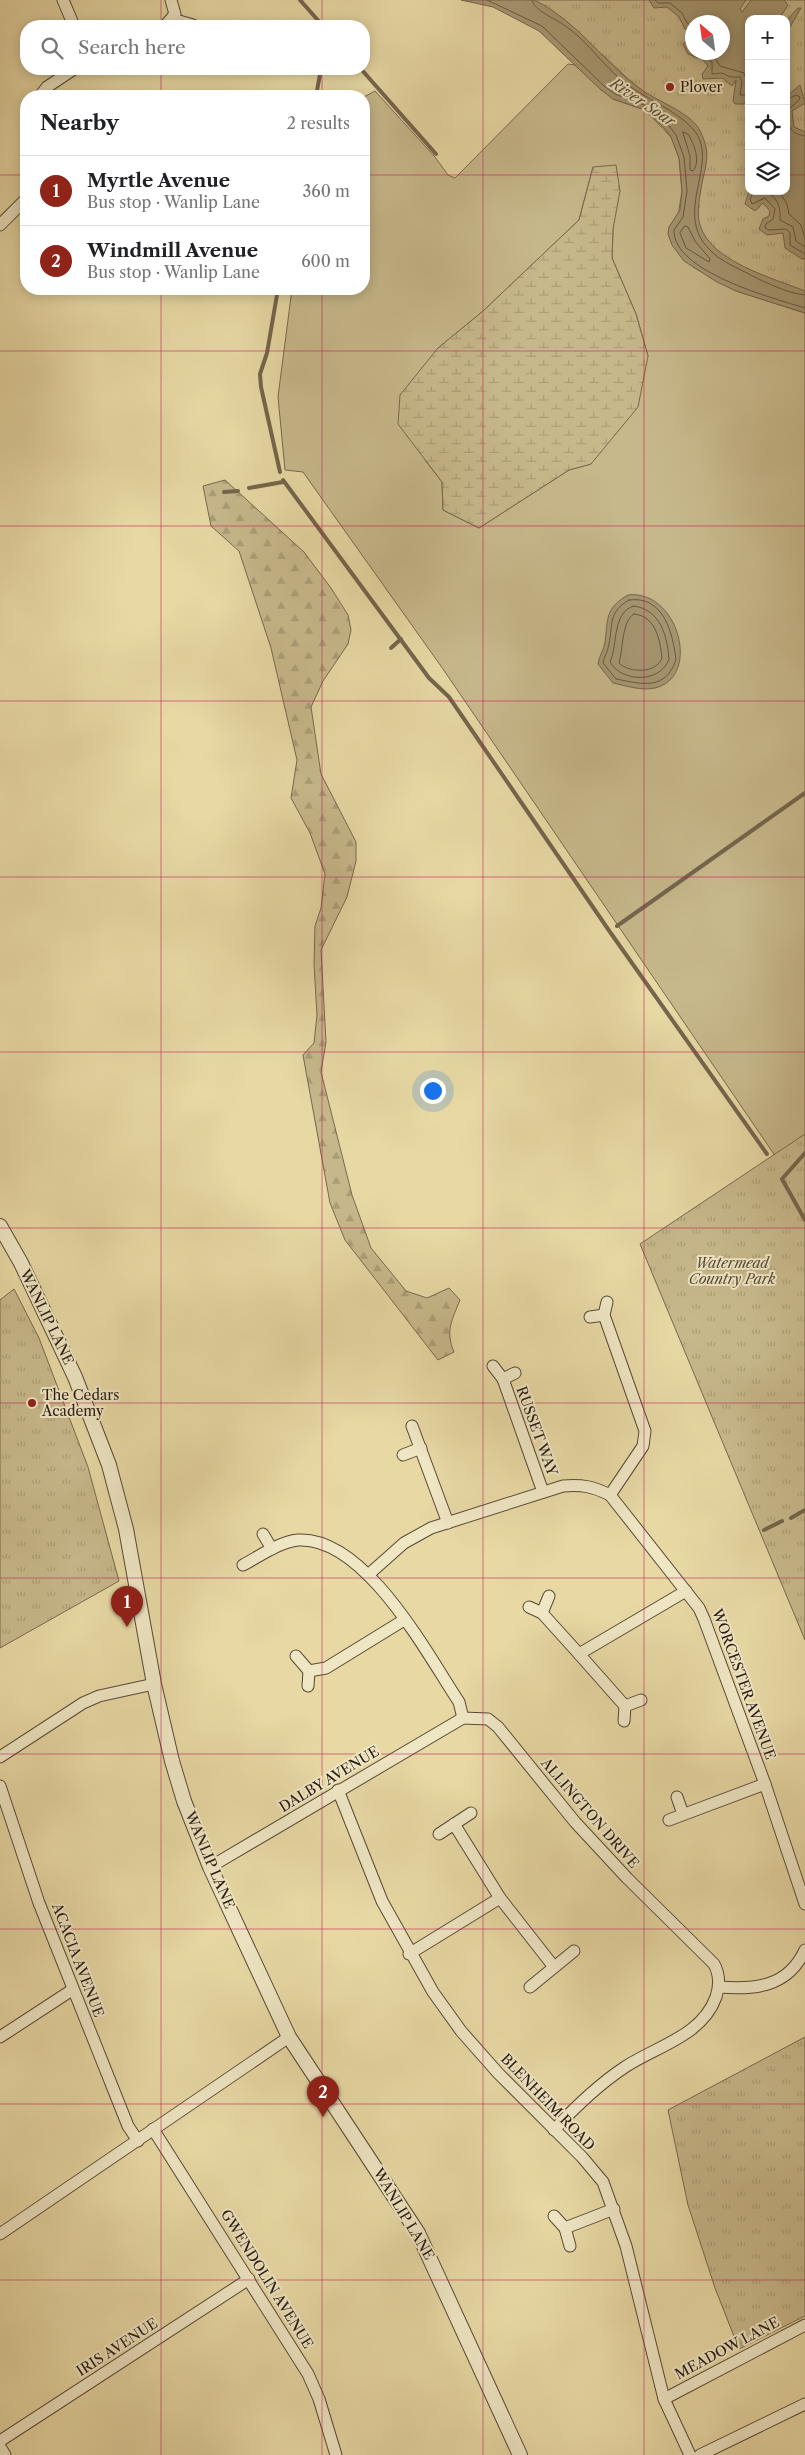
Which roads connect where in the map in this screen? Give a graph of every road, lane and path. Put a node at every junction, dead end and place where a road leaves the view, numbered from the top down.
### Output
1 (63, 0) edge
2 (171, 0) edge
3 (71, 20) edge
4 (171, 20) edge
5 (65, 75) edge
6 (45, 90) edge
7 (20, 205) edge
8 (0, 225) edge
9 (0, 1226) edge
10 (607, 1302) dead end
11 (604, 1315) junction
12 (590, 1317) dead end
13 (493, 1366) dead end
14 (515, 1373) dead end
15 (503, 1379) junction
16 (412, 1426) dead end
17 (420, 1448) junction
18 (403, 1455) dead end
19 (543, 1492) junction
20 (610, 1496) junction
21 (448, 1523) junction
22 (263, 1534) dead end
23 (272, 1549) junction
24 (243, 1566) dead end
25 (368, 1575) junction
26 (686, 1591) junction
27 (549, 1596) dead end
28 (529, 1608) dead end
29 (542, 1614) junction
30 (404, 1620) junction
31 (579, 1654) junction
32 (296, 1656) dead end
33 (309, 1671) junction
34 (154, 1684) junction
35 (308, 1686) dead end
36 (641, 1700) dead end
37 (625, 1706) junction
38 (463, 1718) junction
39 (624, 1721) dead end
40 (0, 1757) edge
41 (765, 1784) junction
42 (0, 1786) edge
43 (338, 1790) junction
44 (677, 1797) dead end
45 (471, 1813) dead end
46 (683, 1814) junction
47 (669, 1820) dead end
48 (454, 1824) junction
49 (438, 1834) dead end
50 (210, 1867) junction
51 (500, 1898) junction
52 (805, 1904) edge
53 (805, 1950) edge
54 (574, 1951) dead end
55 (409, 1954) junction
56 (554, 1967) junction
57 (720, 1986) junction
58 (530, 1987) dead end
59 (72, 1990) junction
60 (0, 2037) edge
61 (289, 2037) junction
62 (153, 2129) junction
63 (554, 2130) junction
64 (138, 2140) junction
65 (614, 2209) junction
66 (554, 2216) dead end
67 (565, 2228) junction
68 (0, 2234) edge
69 (570, 2246) dead end
70 (249, 2279) junction
71 (805, 2325) edge
72 (664, 2399) junction
73 (805, 2404) edge
74 (0, 2441) edge
75 (0, 2447) edge
76 (4, 2455) edge
77 (336, 2455) edge
78 (520, 2455) edge
79 (690, 2455) edge
80 (700, 2455) edge

1 - 3 street
2 - 4 street
5 - 6 street
7 - 8 street
9 - 34 street, WANLIP LANE
10 - 11 street
11 - 12 street
11 - 20 street
13 - 15 street, RUSSET WAY
14 - 15 street, RUSSET WAY
15 - 19 street, RUSSET WAY
16 - 17 street
17 - 18 street
17 - 21 street
19 - 20 street, WORCESTER AVENUE
19 - 21 street, WORCESTER AVENUE
20 - 26 street, WORCESTER AVENUE
21 - 25 street, WORCESTER AVENUE
22 - 23 street
23 - 24 street
23 - 25 street
25 - 30 street
26 - 31 street
26 - 41 street, WORCESTER AVENUE
27 - 29 street
28 - 29 street
29 - 31 street
30 - 33 street
30 - 38 street
31 - 37 street
32 - 33 street
33 - 35 street
34 - 40 street
34 - 50 street, WANLIP LANE
36 - 37 street
37 - 39 street
38 - 43 street, DALBY AVENUE
38 - 57 street, ALLINGTON DRIVE
41 - 46 street
41 - 52 street, WORCESTER AVENUE
42 - 59 street, ACACIA AVENUE
43 - 50 street, DALBY AVENUE
43 - 55 street, BLENHEIM ROAD
44 - 46 street
45 - 48 street
46 - 47 street
48 - 49 street
48 - 51 street
50 - 61 street, WANLIP LANE
51 - 55 street
51 - 56 street
53 - 57 street
54 - 56 street
55 - 63 street, BLENHEIM ROAD
56 - 58 street
57 - 63 street
59 - 60 street
59 - 64 street, ACACIA AVENUE
61 - 62 street
61 - 78 street, WANLIP LANE
62 - 64 street
62 - 70 street, GWENDOLIN AVENUE
63 - 65 street, BLENHEIM ROAD
64 - 68 street
65 - 67 street
65 - 72 street, BLENHEIM ROAD
66 - 67 street
67 - 69 street
70 - 74 street, IRIS AVENUE
70 - 77 street, GWENDOLIN AVENUE
71 - 72 street, MEADOW LANE
72 - 79 street, BLENHEIM ROAD
73 - 80 street
75 - 76 street

